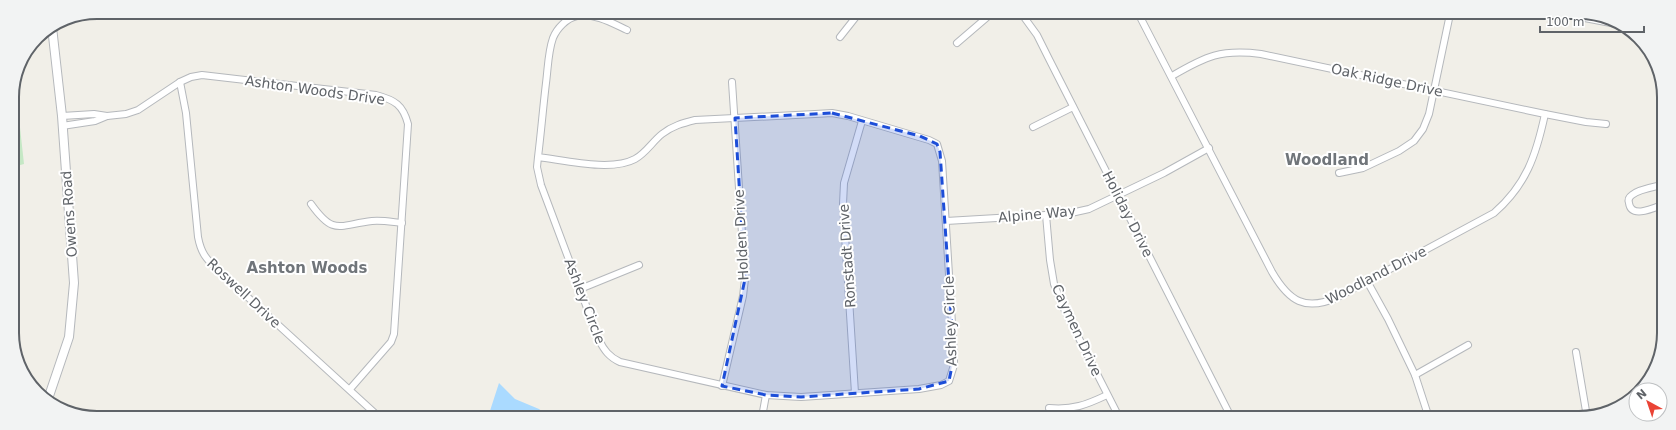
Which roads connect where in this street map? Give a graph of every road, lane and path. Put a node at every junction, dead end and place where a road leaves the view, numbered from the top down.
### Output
1 (570, 19) edge
2 (603, 19) edge
3 (854, 19) edge
4 (985, 19) edge
5 (1025, 19) edge
6 (1141, 19) edge
7 (1449, 19) edge
8 (627, 30) dead end
9 (53, 33) edge
10 (840, 37) dead end
11 (957, 43) dead end
12 (1172, 76) junction
13 (180, 82) junction
14 (732, 82) dead end
15 (1434, 90) junction
16 (1072, 107) junction
17 (1545, 114) junction
18 (62, 116) junction
19 (107, 116) junction
20 (735, 118) junction
21 (862, 120) junction
22 (1606, 124) dead end
23 (62, 126) junction
24 (1033, 127) dead end
25 (1209, 148) junction
26 (538, 157) junction
27 (1339, 173) dead end
28 (1657, 186) edge
29 (1118, 196) junction
30 (311, 204) dead end
31 (1657, 207) edge
32 (1046, 215) junction
33 (946, 221) junction
34 (402, 223) junction
35 (639, 265) dead end
36 (1367, 281) junction
37 (580, 289) junction
38 (1468, 345) dead end
39 (1576, 352) dead end
40 (1416, 375) junction
41 (722, 386) junction
42 (350, 389) junction
43 (855, 394) junction
44 (50, 395) edge
45 (766, 395) junction
46 (1107, 395) junction
47 (1049, 408) dead end
48 (373, 411) edge
49 (763, 411) edge
50 (1116, 411) edge
51 (1228, 411) edge
52 (1427, 411) edge
53 (1586, 411) edge

1 - 26 street, Ashley Circle
2 - 8 street, Ashley Circle
3 - 10 street
4 - 11 street
5 - 16 street, Holiday Drive
6 - 12 street, Woodland Drive
7 - 15 street
9 - 18 street, Owens Road
12 - 15 street, Oak Ridge Drive
12 - 25 street, Woodland Drive
13 - 19 street, Ashton Woods Drive
13 - 34 street, Ashton Woods Drive
13 - 42 street, Roswell Drive
14 - 20 street, Holden Drive
15 - 17 street, Oak Ridge Drive
15 - 27 street
16 - 24 street
16 - 29 street, Holiday Drive
17 - 22 street, Oak Ridge Drive
17 - 36 street, Woodland Drive
18 - 19 street, Ashton Woods Drive
18 - 23 street, Owens Road
19 - 23 street, Ashton Woods Drive
20 - 21 street, Ashley Circle
20 - 26 street, Ashley Circle
20 - 41 street, Holden Drive
21 - 33 street, Ashley Circle
21 - 43 street, Ronstadt Drive
23 - 44 street, Owens Road
25 - 29 street, Alpine Way
25 - 36 street, Woodland Drive
26 - 37 street, Ashley Circle
28 - 31 street
29 - 32 street, Alpine Way
29 - 51 street, Holiday Drive
30 - 34 street
32 - 33 street, Alpine Way
32 - 46 street, Caymen Drive
33 - 43 street, Ashley Circle
34 - 42 street, Ashton Woods Drive
35 - 37 street
36 - 40 street
37 - 41 street, Ashley Circle
38 - 40 street
39 - 53 street
40 - 52 street
41 - 45 street, Ashley Circle
42 - 48 street, Roswell Drive
43 - 45 street, Ashley Circle
45 - 49 street
46 - 47 street
46 - 50 street, Caymen Drive

